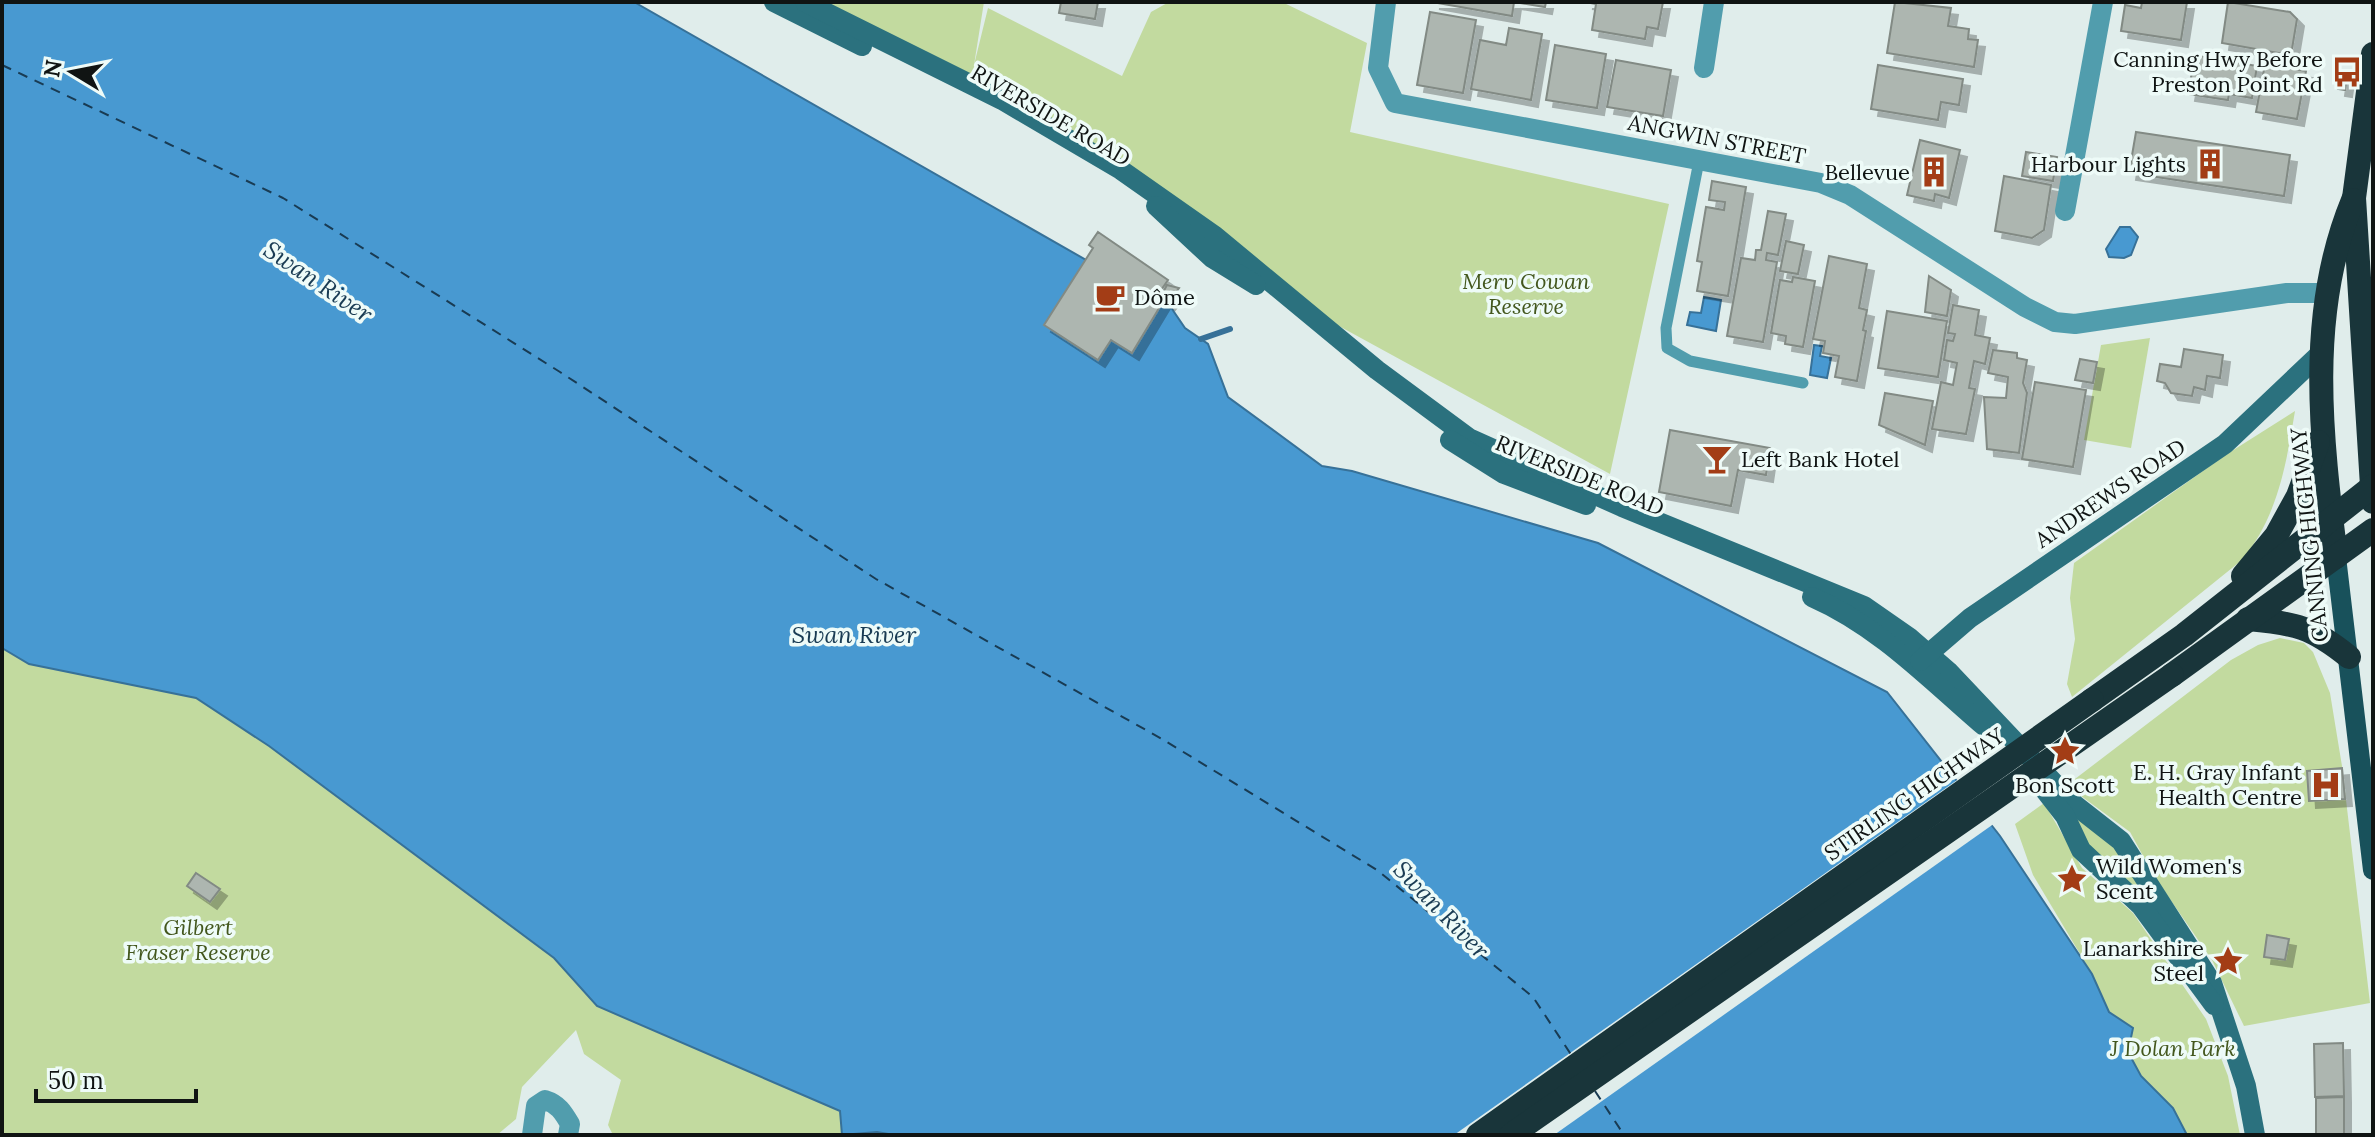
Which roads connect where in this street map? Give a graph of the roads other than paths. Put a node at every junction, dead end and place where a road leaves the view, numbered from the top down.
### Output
1 (774, 2) edge
2 (805, 2) edge
3 (1386, 2) edge
4 (1714, 2) edge
5 (2103, 2) edge
6 (2373, 54) edge
7 (1704, 68) dead end
8 (1699, 161) junction
9 (2354, 198) junction
10 (2065, 211) dead end
11 (2328, 293) junction
12 (2322, 352) junction
13 (1803, 383) dead end
14 (2369, 392) edge
15 (2322, 432) junction
16 (2373, 487) edge
17 (2373, 502) edge
18 (2332, 519) junction
19 (2373, 530) edge
20 (2336, 557) junction
21 (2230, 599) junction
22 (2248, 619) junction
23 (2349, 657) junction
24 (1922, 658) junction
25 (2373, 870) edge
26 (2219, 1010) junction
27 (532, 1135) edge
28 (568, 1135) edge
29 (1478, 1135) edge
30 (1511, 1135) edge
31 (2255, 1135) edge

1 - 24 street, RIVERSIDE ROAD
2 - 24 street, RIVERSIDE ROAD
3 - 8 street, ANGWIN STREET
4 - 7 street
5 - 10 street
6 - 9 highway, CANNING HIGHWAY
8 - 11 street, ANGWIN STREET
8 - 13 lane
9 - 11 highway, CANNING HIGHWAY
9 - 14 highway, CANNING HIGHWAY
11 - 12 highway, CANNING HIGHWAY
12 - 15 highway, CANNING HIGHWAY
12 - 24 street, ANDREWS ROAD
14 - 16 highway, CANNING HIGHWAY
15 - 18 highway, CANNING HIGHWAY
15 - 21 highway
16 - 17 highway, CANNING HIGHWAY
16 - 18 highway, STIRLING HIGHWAY
18 - 20 highway, CANNING HIGHWAY
18 - 21 highway, STIRLING HIGHWAY
19 - 20 highway
20 - 22 highway
20 - 23 main road, CANNING HIGHWAY
21 - 29 highway, STIRLING HIGHWAY, bridge
22 - 23 highway
22 - 30 highway, bridge
23 - 25 main road, CANNING HIGHWAY
24 - 26 street, RIVERSIDE ROAD
24 - 26 street, RIVERSIDE ROAD
26 - 31 street, RIVERSIDE ROAD
27 - 28 street

